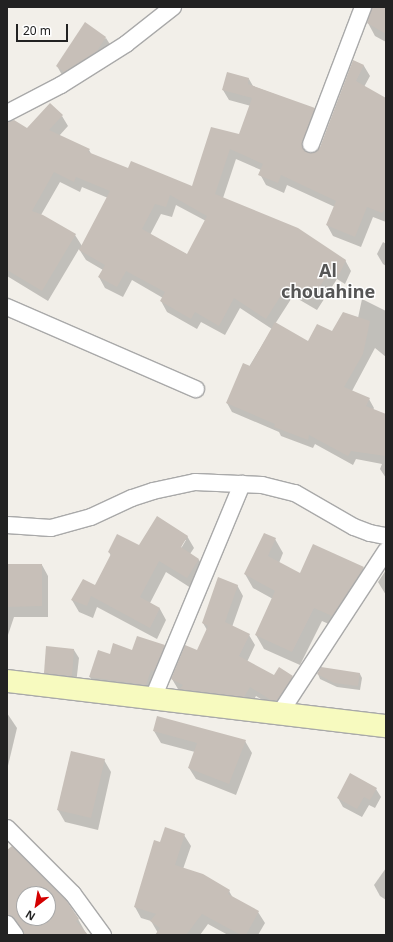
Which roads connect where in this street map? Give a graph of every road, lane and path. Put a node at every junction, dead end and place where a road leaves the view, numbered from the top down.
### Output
1 (173, 7) edge
2 (363, 7) edge
3 (7, 113) edge
4 (311, 144) dead end
5 (7, 307) edge
6 (196, 389) dead end
7 (242, 484) junction
8 (7, 525) edge
9 (386, 536) edge
10 (386, 551) edge
11 (7, 681) edge
12 (154, 698) junction
13 (280, 713) junction
14 (386, 726) edge
15 (7, 828) edge
16 (7, 924) edge
17 (15, 935) edge
18 (104, 935) edge

1 - 3 street
2 - 4 street
5 - 6 street
7 - 8 street
7 - 9 street
7 - 12 street
10 - 13 street
11 - 12 street
12 - 13 street
13 - 14 street
15 - 18 street
16 - 17 street

